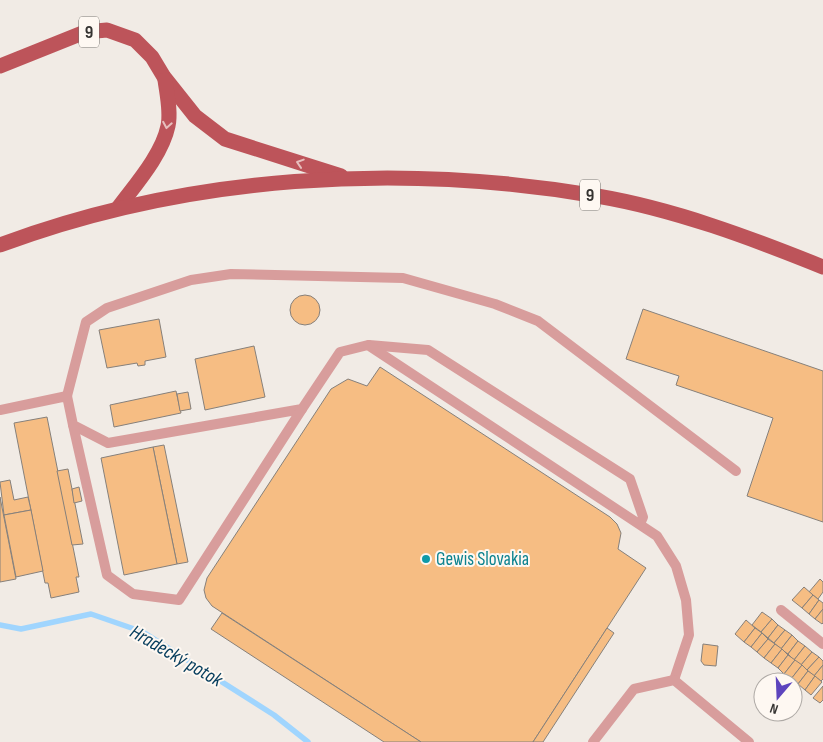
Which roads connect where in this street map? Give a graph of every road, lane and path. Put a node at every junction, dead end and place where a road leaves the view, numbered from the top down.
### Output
1 (0, 66) edge
2 (164, 77) junction
3 (347, 178) junction
4 (118, 208) junction
5 (0, 245) edge
6 (823, 267) edge
7 (368, 345) junction
8 (66, 396) junction
9 (0, 410) edge
10 (302, 410) junction
11 (73, 425) junction
12 (736, 471) dead end
13 (640, 524) junction
14 (781, 610) dead end
15 (823, 644) edge
16 (674, 680) junction
17 (593, 742) edge
18 (749, 742) edge

1 - 2 main road, 9
3 -> 2 main road, 9
2 -> 4 main road, 9
3 - 4 main road, 9
3 - 6 main road, 9
4 - 5 main road, 9
7 - 10 lane
7 - 13 lane
7 - 13 lane
8 - 9 lane
8 - 11 lane
8 - 12 lane
10 - 11 lane
10 - 11 lane
13 - 16 lane
14 - 15 lane
16 - 17 lane
16 - 18 lane

